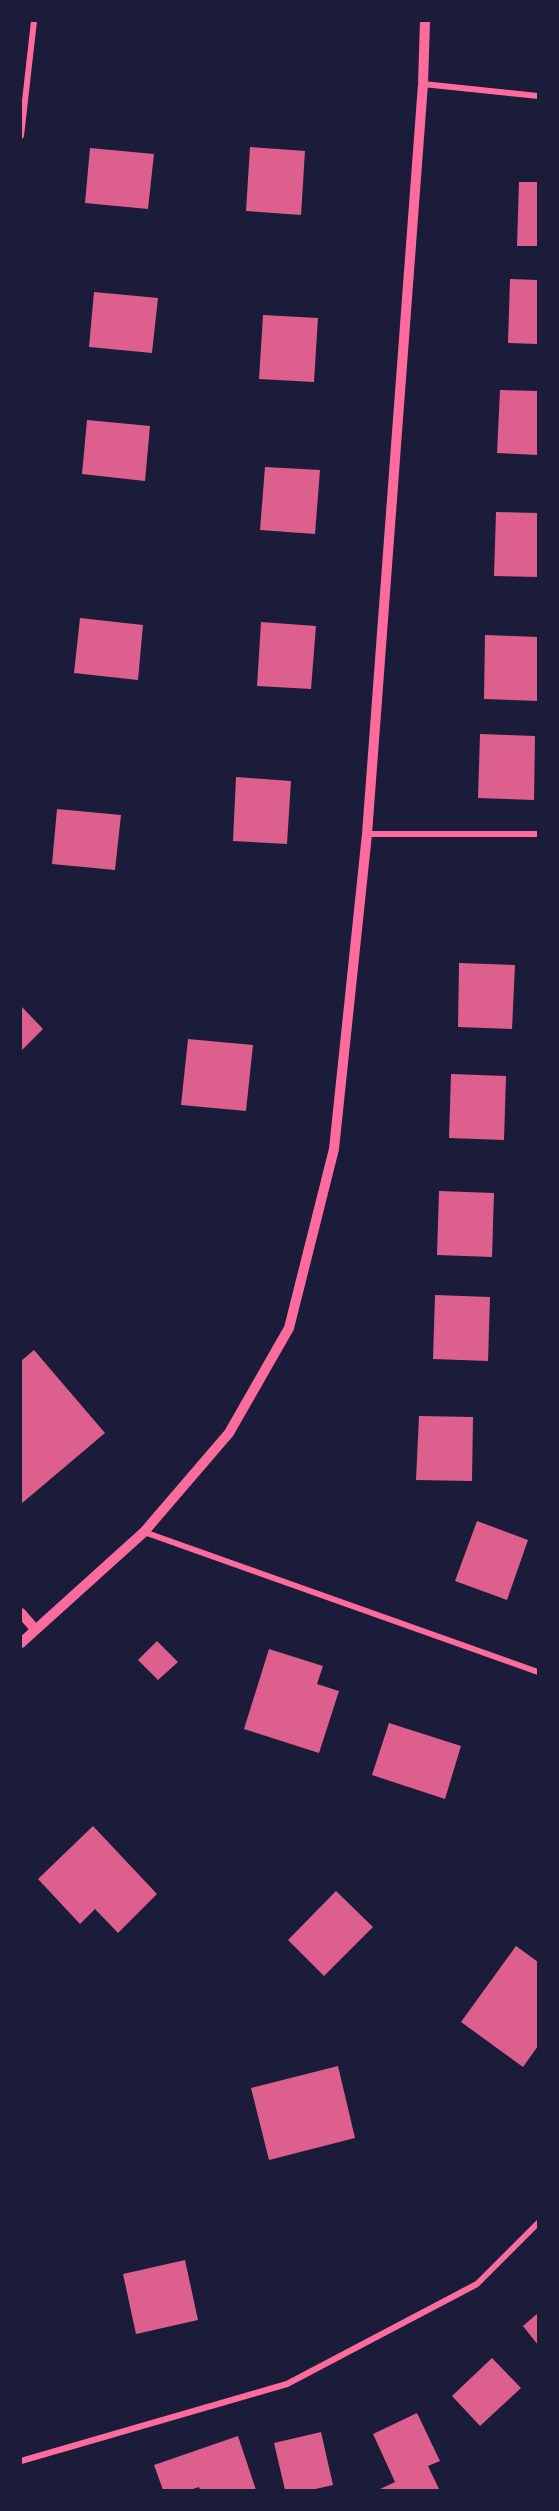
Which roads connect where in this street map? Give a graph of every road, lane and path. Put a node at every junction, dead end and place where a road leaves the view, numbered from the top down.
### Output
1 (34, 21) edge
2 (425, 21) edge
3 (423, 84) junction
4 (538, 96) edge
5 (21, 136) edge
6 (368, 834) junction
7 (538, 834) edge
8 (144, 1532) junction
9 (21, 1613) edge
10 (35, 1629) junction
11 (21, 1643) edge
12 (538, 1672) edge
13 (538, 2223) edge
14 (21, 2461) edge

1 - 5 street
2 - 3 street
3 - 4 street
3 - 6 street
6 - 7 street
6 - 8 street
8 - 10 street
8 - 12 street
9 - 10 street
10 - 11 street
13 - 14 street

